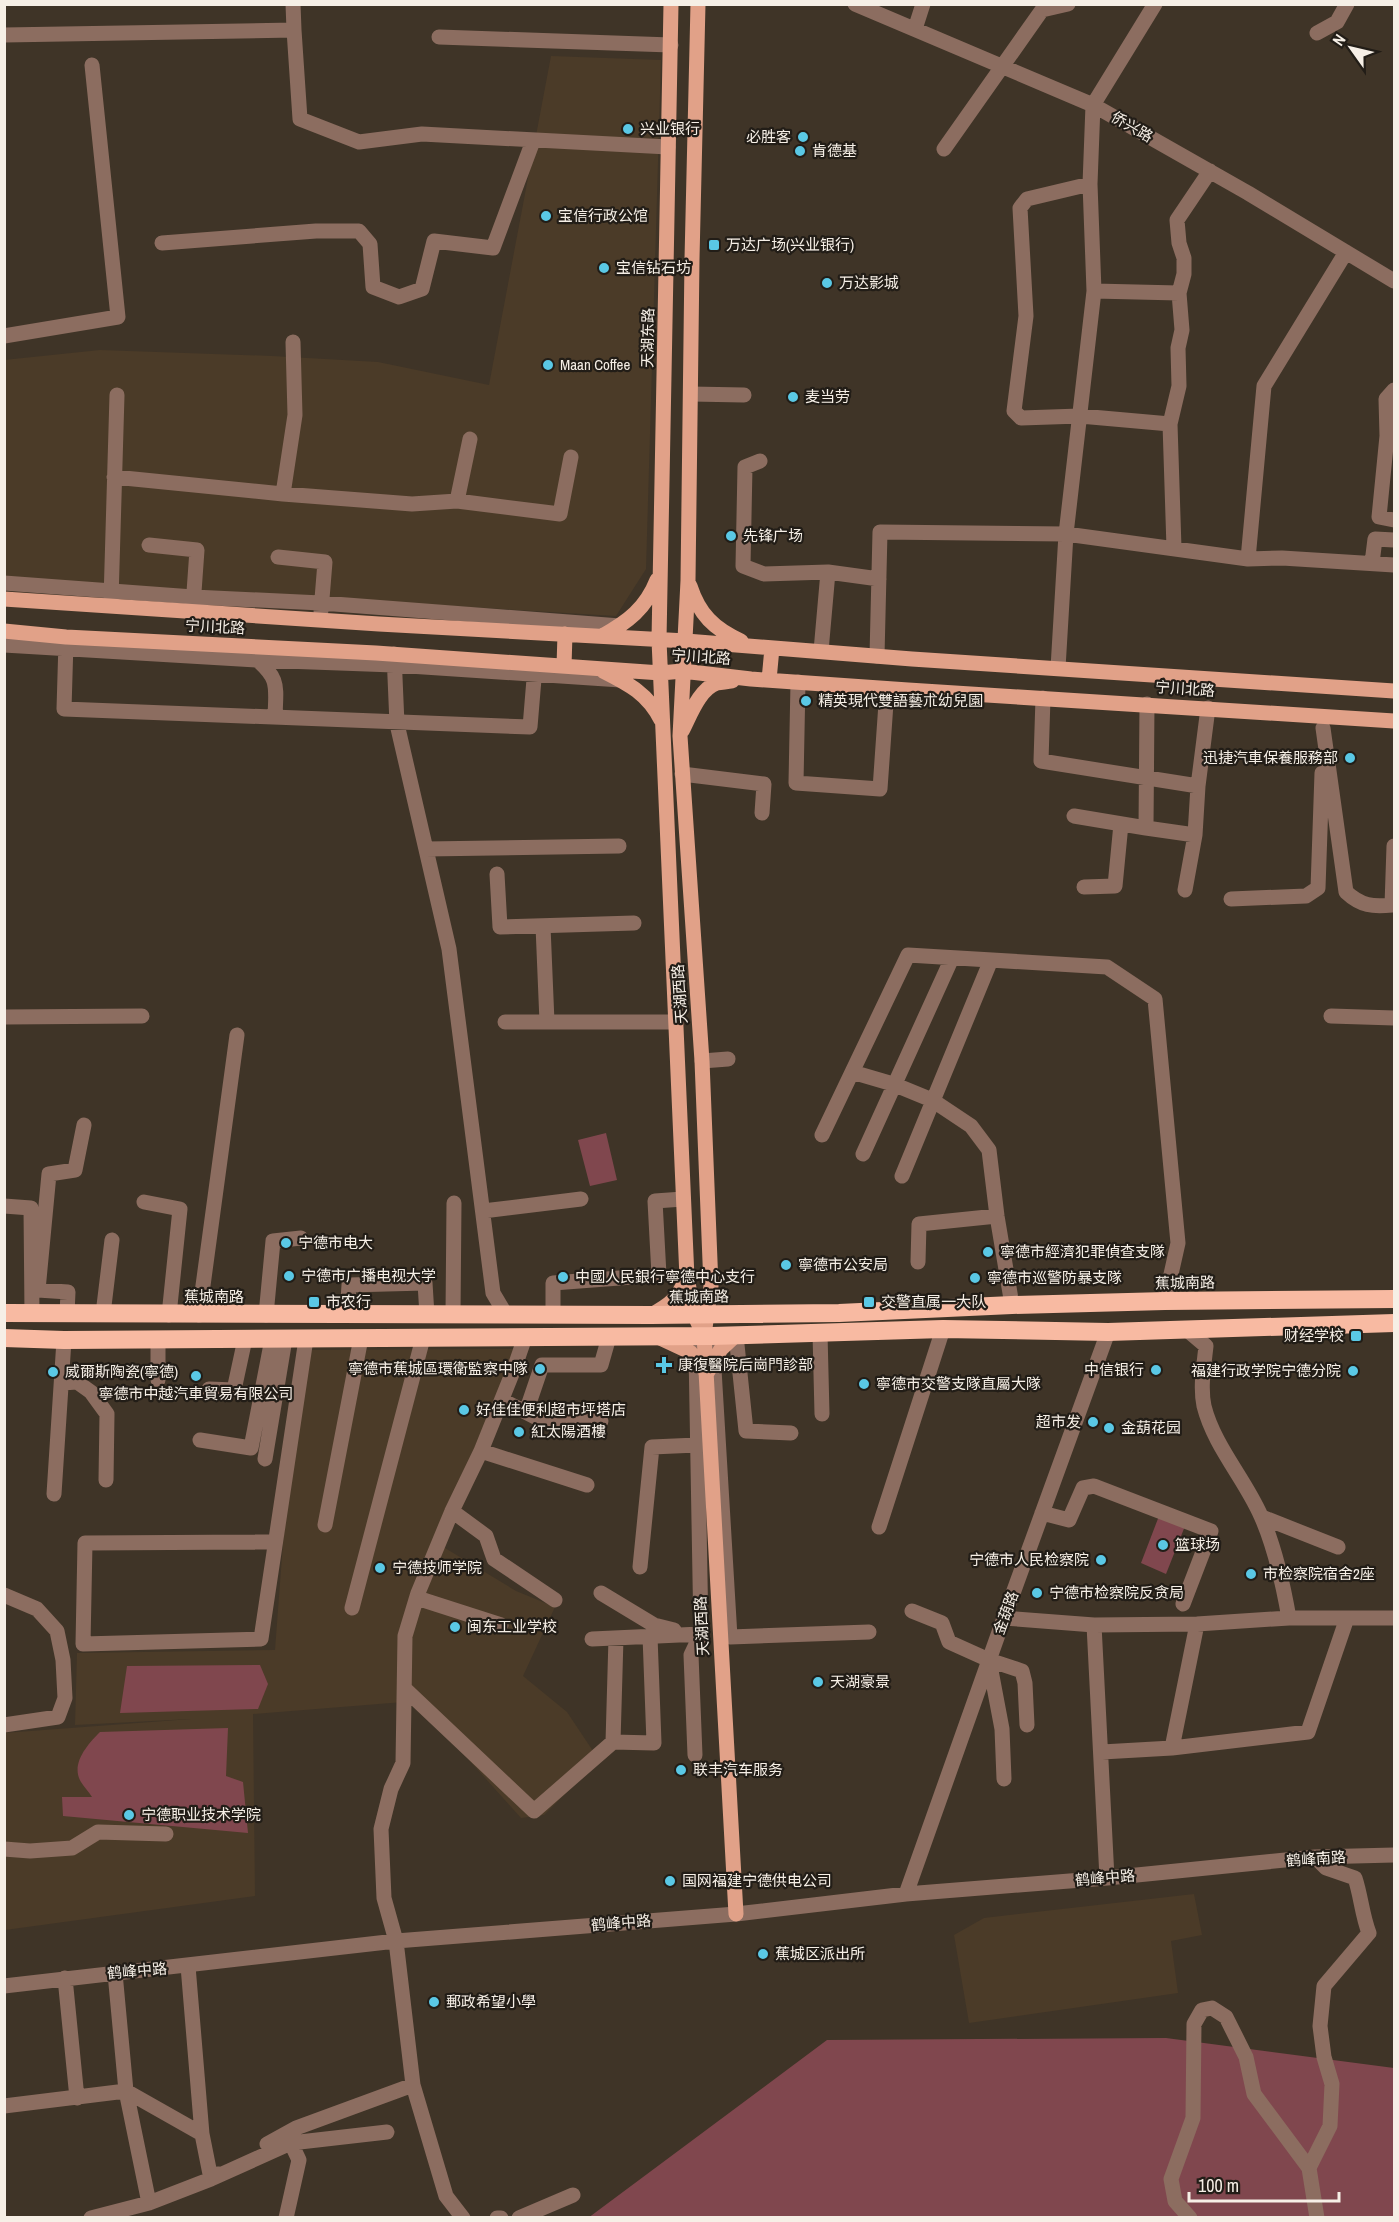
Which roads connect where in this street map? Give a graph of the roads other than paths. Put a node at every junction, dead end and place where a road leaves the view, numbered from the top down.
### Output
1 (293, 4) edge
2 (671, 4) edge
3 (698, 4) edge
4 (855, 4) edge
5 (923, 4) edge
6 (1026, 4) edge
7 (1068, 4) edge
8 (1155, 4) edge
9 (1347, 4) edge
10 (1042, 10) junction
11 (915, 29) junction
12 (294, 30) junction
13 (1317, 33) dead end
14 (4, 35) edge
15 (439, 37) dead end
16 (671, 45) junction
17 (92, 65) dead end
18 (1000, 66) junction
19 (1093, 105) junction
20 (534, 141) junction
21 (668, 147) junction
22 (944, 149) dead end
23 (1210, 171) junction
24 (1090, 184) junction
25 (162, 243) dead end
26 (1346, 252) junction
27 (1395, 281) edge
28 (1094, 291) junction
29 (1179, 293) junction
30 (4, 336) edge
31 (293, 342) dead end
32 (1395, 390) edge
33 (691, 394) junction
34 (117, 395) dead end
35 (744, 395) dead end
36 (1080, 416) junction
37 (1170, 424) junction
38 (470, 439) dead end
39 (571, 457) dead end
40 (760, 461) dead end
41 (114, 477) junction
42 (283, 494) junction
43 (457, 501) junction
44 (1395, 520) edge
45 (1066, 534) junction
46 (1395, 540) edge
47 (149, 545) dead end
48 (1174, 548) junction
49 (278, 556) dead end
50 (1248, 559) junction
51 (687, 562) junction
52 (1372, 563) junction
53 (1395, 565) edge
54 (660, 568) junction
55 (828, 572) junction
56 (879, 579) junction
57 (688, 581) junction
58 (4, 583) edge
59 (4, 599) edge
60 (111, 599) junction
61 (321, 603) junction
62 (193, 604) junction
63 (320, 620) junction
64 (620, 626) junction
65 (4, 631) edge
66 (566, 634) junction
67 (601, 636) junction
68 (659, 640) junction
69 (686, 641) junction
70 (66, 643) junction
71 (4, 645) edge
72 (240, 646) junction
73 (752, 646) junction
74 (772, 648) junction
75 (821, 651) junction
76 (877, 656) junction
77 (257, 660) junction
78 (394, 660) junction
79 (564, 666) junction
80 (598, 668) junction
81 (1058, 668) junction
82 (535, 669) junction
83 (682, 671) junction
84 (661, 673) junction
85 (751, 679) junction
86 (621, 680) junction
87 (769, 680) junction
88 (798, 682) junction
89 (887, 688) junction
90 (1395, 691) edge
91 (1042, 698) junction
92 (1147, 704) junction
93 (1208, 708) junction
94 (275, 717) junction
95 (1395, 721) edge
96 (397, 722) junction
97 (1323, 722) junction
98 (663, 723) junction
99 (680, 736) junction
100 (664, 752) junction
101 (681, 752) junction
102 (682, 774) junction
103 (1148, 778) junction
104 (1197, 786) junction
105 (762, 813) dead end
106 (1074, 816) dead end
107 (1122, 824) junction
108 (1146, 828) junction
109 (1195, 835) junction
110 (619, 846) dead end
111 (1395, 846) edge
112 (426, 849) junction
113 (497, 874) dead end
114 (1084, 887) dead end
115 (1185, 890) dead end
116 (1231, 899) dead end
117 (634, 923) dead end
118 (543, 926) junction
119 (952, 958) junction
120 (991, 960) junction
121 (142, 1016) dead end
122 (1331, 1016) dead end
123 (4, 1017) edge
124 (1395, 1018) edge
125 (506, 1022) dead end
126 (547, 1022) junction
127 (676, 1022) junction
128 (237, 1035) dead end
129 (728, 1059) dead end
130 (702, 1061) junction
131 (852, 1072) junction
132 (893, 1084) junction
133 (932, 1100) junction
134 (84, 1125) dead end
135 (822, 1135) dead end
136 (863, 1154) dead end
137 (902, 1176) dead end
138 (581, 1199) dead end
139 (683, 1199) junction
140 (144, 1202) dead end
141 (454, 1203) dead end
142 (4, 1206) edge
143 (483, 1211) junction
144 (997, 1216) junction
145 (301, 1238) dead end
146 (112, 1240) dead end
147 (918, 1262) dead end
148 (687, 1278) junction
149 (711, 1286) junction
150 (1395, 1299) edge
151 (1165, 1301) junction
152 (1012, 1305) junction
153 (4, 1313) edge
154 (32, 1314) junction
155 (68, 1314) junction
156 (103, 1314) junction
157 (199, 1314) junction
158 (701, 1314) junction
159 (749, 1314) junction
160 (169, 1315) junction
161 (266, 1315) junction
162 (347, 1315) junction
163 (427, 1315) junction
164 (453, 1315) junction
165 (506, 1315) junction
166 (553, 1315) junction
167 (651, 1315) junction
168 (1395, 1323) edge
169 (944, 1329) junction
170 (1186, 1329) junction
171 (1108, 1332) junction
172 (820, 1333) junction
173 (736, 1335) junction
174 (609, 1336) junction
175 (654, 1336) junction
176 (704, 1336) junction
177 (525, 1337) junction
178 (4, 1338) edge
179 (360, 1338) junction
180 (423, 1338) junction
181 (159, 1339) junction
182 (244, 1339) junction
183 (278, 1339) junction
184 (306, 1339) junction
185 (64, 1340) junction
186 (696, 1359) junction
187 (710, 1367) junction
188 (158, 1380) dead end
189 (62, 1383) junction
190 (208, 1389) dead end
191 (502, 1400) junction
192 (526, 1412) junction
193 (822, 1414) dead end
194 (601, 1421) dead end
195 (792, 1434) dead end
196 (200, 1440) dead end
197 (697, 1444) junction
198 (481, 1451) junction
199 (265, 1459) dead end
200 (106, 1480) dead end
201 (587, 1485) dead end
202 (54, 1494) dead end
203 (452, 1510) junction
204 (1042, 1514) junction
205 (1262, 1517) junction
206 (325, 1525) dead end
207 (879, 1527) dead end
208 (275, 1542) junction
209 (1338, 1547) dead end
210 (640, 1567) dead end
211 (601, 1593) dead end
212 (4, 1595) edge
213 (417, 1598) junction
214 (555, 1600) dead end
215 (1183, 1604) dead end
216 (352, 1608) dead end
217 (912, 1611) dead end
218 (1004, 1617) junction
219 (1347, 1617) junction
220 (1289, 1618) junction
221 (1395, 1618) edge
222 (1094, 1624) junction
223 (1197, 1624) junction
224 (501, 1625) dead end
225 (869, 1632) dead end
226 (696, 1634) junction
227 (650, 1636) junction
228 (615, 1638) junction
229 (592, 1639) dead end
230 (989, 1660) junction
231 (405, 1689) junction
232 (4, 1725) edge
233 (1026, 1725) dead end
234 (613, 1742) junction
235 (1172, 1748) junction
236 (1102, 1752) junction
237 (695, 1755) dead end
238 (1004, 1779) dead end
239 (166, 1834) dead end
240 (4, 1849) edge
241 (1395, 1855) edge
242 (1315, 1857) junction
243 (1238, 1866) joint
244 (1107, 1878) junction
245 (906, 1894) junction
246 (736, 1914) junction
247 (396, 1941) junction
248 (188, 1966) junction
249 (115, 1973) junction
250 (65, 1978) junction
251 (4, 1986) edge
252 (413, 2085) junction
253 (126, 2091) junction
254 (77, 2098) junction
255 (4, 2106) edge
256 (387, 2132) dead end
257 (202, 2134) junction
258 (291, 2143) junction
259 (1309, 2168) junction
260 (212, 2179) junction
261 (573, 2195) dead end
262 (149, 2203) junction
263 (91, 2217) edge
264 (286, 2217) edge
265 (463, 2217) edge
266 (497, 2217) edge
267 (501, 2217) edge
268 (519, 2217) edge
269 (1190, 2217) edge
270 (1317, 2217) edge

1 - 12 street
2 - 16 main road, 天湖东路
3 - 33 main road
4 - 11 street, 侨兴路
5 - 11 street
6 - 10 street
7 - 10 street
8 - 19 street
9 - 13 street
10 - 18 street
11 - 18 street, 侨兴路
12 - 14 street
12 - 20 street
15 - 16 street
16 - 21 main road, 天湖东路
17 - 30 street
18 - 19 street, 侨兴路
18 - 22 street
19 - 23 street, 侨兴路
19 - 24 street
20 - 21 street
20 - 25 street
21 - 54 main road, 天湖东路
23 - 26 street, 侨兴路
23 - 29 street
24 - 28 street
24 - 36 street
26 - 27 street, 侨兴路
26 - 50 street
28 - 29 street
28 - 36 street
29 - 37 street
31 - 42 street
32 - 44 street
33 - 35 street
33 - 51 main road
34 - 41 street
36 - 37 street
36 - 45 street
37 - 48 street
38 - 43 street
39 - 43 street
40 - 55 street
41 - 42 street
41 - 60 street
42 - 43 street
45 - 48 street
45 - 56 street
45 - 81 street
46 - 52 street
47 - 62 street
48 - 50 street
49 - 61 street
50 - 52 street
51 - 54 main road
51 - 57 main road
52 - 53 street
54 - 64 main road
54 - 68 main road, 天湖东路
55 - 56 street
55 - 75 street
56 - 76 street
57 - 69 main road
57 - 73 main road
58 - 60 street
59 - 60 main road, 宁川北路
60 - 62 main road, 宁川北路
61 - 62 street
61 - 63 street
61 - 64 street
62 - 63 main road, 宁川北路
63 - 66 main road, 宁川北路
64 - 67 main road
65 - 70 main road, 宁川北路
66 - 67 main road, 宁川北路
66 - 79 main road
67 - 68 main road, 宁川北路
68 - 69 main road, 宁川北路
68 - 84 main road, 天湖东路
69 - 73 main road, 宁川北路
69 - 83 main road
70 - 71 street
70 - 72 main road, 宁川北路
70 - 77 street
70 - 94 street
72 - 77 street
72 - 78 main road, 宁川北路
73 - 74 main road, 宁川北路
74 - 75 main road, 宁川北路
74 - 87 main road
75 - 76 main road, 宁川北路
76 - 81 main road, 宁川北路
77 - 78 street
77 - 94 street
78 - 82 main road, 宁川北路
78 - 96 street
79 - 80 main road, 宁川北路
79 - 82 main road, 宁川北路
80 - 84 main road, 宁川北路
80 - 86 main road
81 - 90 main road, 宁川北路
82 - 86 street
82 - 96 street
83 - 84 main road, 宁川北路
83 - 85 main road, 宁川北路
83 - 99 main road, 天湖西路
84 - 98 main road, 天湖西路
85 - 87 main road, 宁川北路
85 - 99 main road
86 - 98 main road
87 - 88 main road, 宁川北路
88 - 89 main road, 宁川北路
88 - 89 street
89 - 91 main road, 宁川北路
91 - 92 main road, 宁川北路
91 - 103 street
92 - 93 main road, 宁川北路
92 - 103 street
93 - 97 main road, 宁川北路
93 - 104 street
94 - 96 street
95 - 97 main road, 宁川北路
96 - 112 street
97 - 111 street
97 - 116 street
98 - 100 main road, 天湖西路
99 - 101 main road, 天湖西路
100 - 101 main road
100 - 127 main road, 天湖西路
101 - 102 main road, 天湖西路
102 - 105 street
102 - 130 main road, 天湖西路
103 - 104 street
103 - 108 street
104 - 109 street
106 - 107 street
107 - 108 street
107 - 114 street
108 - 109 street
109 - 115 street
110 - 112 street
112 - 143 street
113 - 118 street
117 - 118 street
118 - 126 street
119 - 120 street
119 - 131 street
119 - 132 street
120 - 133 street
120 - 151 street
121 - 123 street
122 - 124 street
125 - 126 street
126 - 127 street
127 - 139 main road, 天湖西路
128 - 157 street
129 - 130 street
130 - 149 main road, 天湖西路
131 - 132 street
131 - 135 street
132 - 133 street
132 - 136 street
133 - 137 street
133 - 144 street
134 - 155 street
138 - 143 street
139 - 148 main road, 天湖西路
139 - 166 street
140 - 160 street
141 - 164 street
142 - 154 street
143 - 165 street
144 - 147 street
144 - 152 street
145 - 161 street
146 - 156 street
148 - 158 main road, 天湖西路
148 - 167 main road
149 - 158 main road, 天湖西路
149 - 159 main road
150 - 151 highway, 蕉城南路
151 - 152 highway, 蕉城南路
152 - 159 highway, 蕉城南路
153 - 154 highway, 蕉城南路
154 - 155 highway, 蕉城南路
155 - 156 highway, 蕉城南路
156 - 160 highway, 蕉城南路
157 - 160 highway, 蕉城南路
157 - 161 highway, 蕉城南路
158 - 159 highway, 蕉城南路
158 - 167 highway, 蕉城南路
158 - 176 main road
161 - 162 highway, 蕉城南路
162 - 163 highway, 蕉城南路
162 - 163 street
163 - 164 highway, 蕉城南路
164 - 165 highway, 蕉城南路
165 - 166 highway, 蕉城南路
166 - 167 highway, 蕉城南路
168 - 170 highway
169 - 171 highway
169 - 172 highway
169 - 207 street
170 - 171 highway
170 - 205 street
171 - 204 street, 金葫路
172 - 173 highway
172 - 193 street
173 - 176 highway
173 - 187 main road
173 - 195 street
174 - 175 highway
174 - 177 highway
174 - 192 street
175 - 176 highway
175 - 186 main road
176 - 186 street
176 - 187 main road, 天湖西路
177 - 180 highway
177 - 191 street
178 - 185 highway
179 - 180 highway
179 - 184 highway
179 - 206 street
180 - 216 street
181 - 182 highway
181 - 185 highway
181 - 188 street
182 - 183 highway
182 - 190 street
183 - 184 highway
183 - 196 street
183 - 199 street
184 - 208 street
185 - 189 street
186 - 187 main road
186 - 197 street
187 - 225 street
187 - 246 main road, 天湖西路
189 - 200 street
189 - 202 street
191 - 192 street
191 - 198 street
192 - 194 street
197 - 210 street
197 - 226 street
198 - 201 street
198 - 203 street
203 - 213 street
203 - 214 street
204 - 215 street
204 - 218 street, 金葫路
205 - 209 street
205 - 220 street
208 - 208 street
211 - 226 street
212 - 232 street
213 - 224 street
213 - 231 street
217 - 230 street
218 - 222 street
218 - 230 street, 金葫路
219 - 220 street
219 - 221 street
219 - 235 street
220 - 223 street
222 - 223 street
222 - 236 street
223 - 235 street
226 - 227 street
226 - 237 street
227 - 228 street
227 - 234 street
228 - 229 street
228 - 234 street
230 - 233 street
230 - 238 street
230 - 245 street, 金葫路
231 - 234 street
231 - 247 street
235 - 236 street
236 - 244 street
239 - 240 street
241 - 242 street, 鹤峰南路
242 - 243 street, 鹤峰南路
242 - 259 street
243 - 244 street, 鹤峰中路
244 - 245 street, 鹤峰中路
245 - 246 street, 鹤峰中路
246 - 247 street, 鹤峰中路
247 - 248 street, 鹤峰中路
247 - 252 street
248 - 249 street, 鹤峰中路
248 - 257 street
249 - 250 street, 鹤峰中路
249 - 253 street
250 - 251 street, 鹤峰中路
250 - 254 street
252 - 260 street
252 - 265 street
253 - 254 street
253 - 257 street
253 - 262 street
254 - 255 street
256 - 258 street
257 - 260 street
258 - 260 street
258 - 264 street
259 - 269 street
259 - 270 street
260 - 262 street
261 - 268 street
262 - 263 street
266 - 267 street

